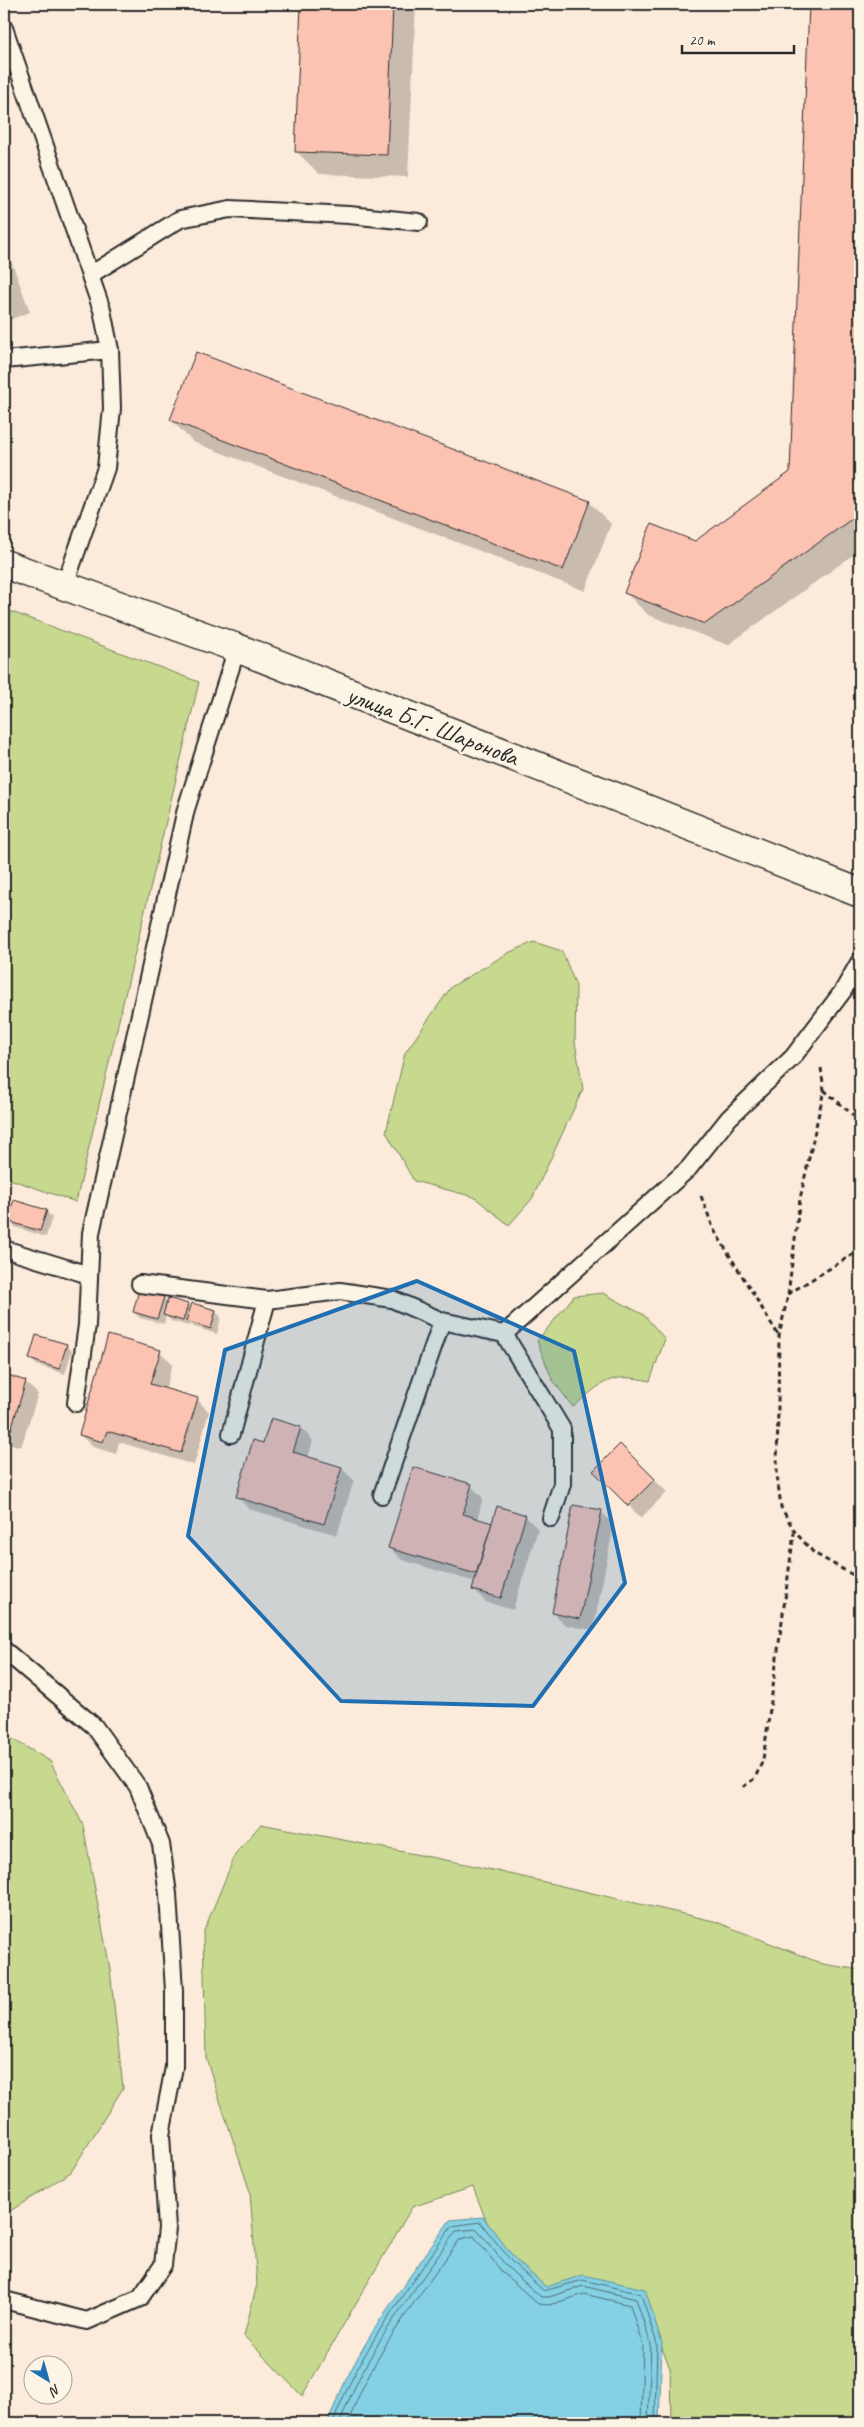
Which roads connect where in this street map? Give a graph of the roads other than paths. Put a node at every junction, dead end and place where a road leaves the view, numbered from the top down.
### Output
1 (4, 28) edge
2 (419, 222) dead end
3 (90, 274) junction
4 (110, 350) junction
5 (4, 360) edge
6 (4, 564) edge
7 (64, 587) junction
8 (237, 648) junction
9 (860, 893) edge
10 (860, 961) edge
11 (4, 1249) edge
12 (89, 1275) junction
13 (140, 1284) dead end
14 (267, 1300) junction
15 (442, 1321) junction
16 (504, 1334) junction
17 (76, 1403) dead end
18 (231, 1434) dead end
19 (382, 1495) dead end
20 (551, 1518) dead end
21 (4, 1650) edge
22 (4, 2300) edge

1 - 3 lane
2 - 3 lane
3 - 4 lane
4 - 5 lane
4 - 7 lane
6 - 7 main road, улица Б.Г. Шаронова
7 - 8 main road, улица Б.Г. Шаронова
8 - 9 main road, улица Б.Г. Шаронова
8 - 12 lane
10 - 16 lane
11 - 12 lane
12 - 17 lane
13 - 14 lane
14 - 15 lane
14 - 18 lane
15 - 16 lane
15 - 19 lane
16 - 20 lane
21 - 22 lane

